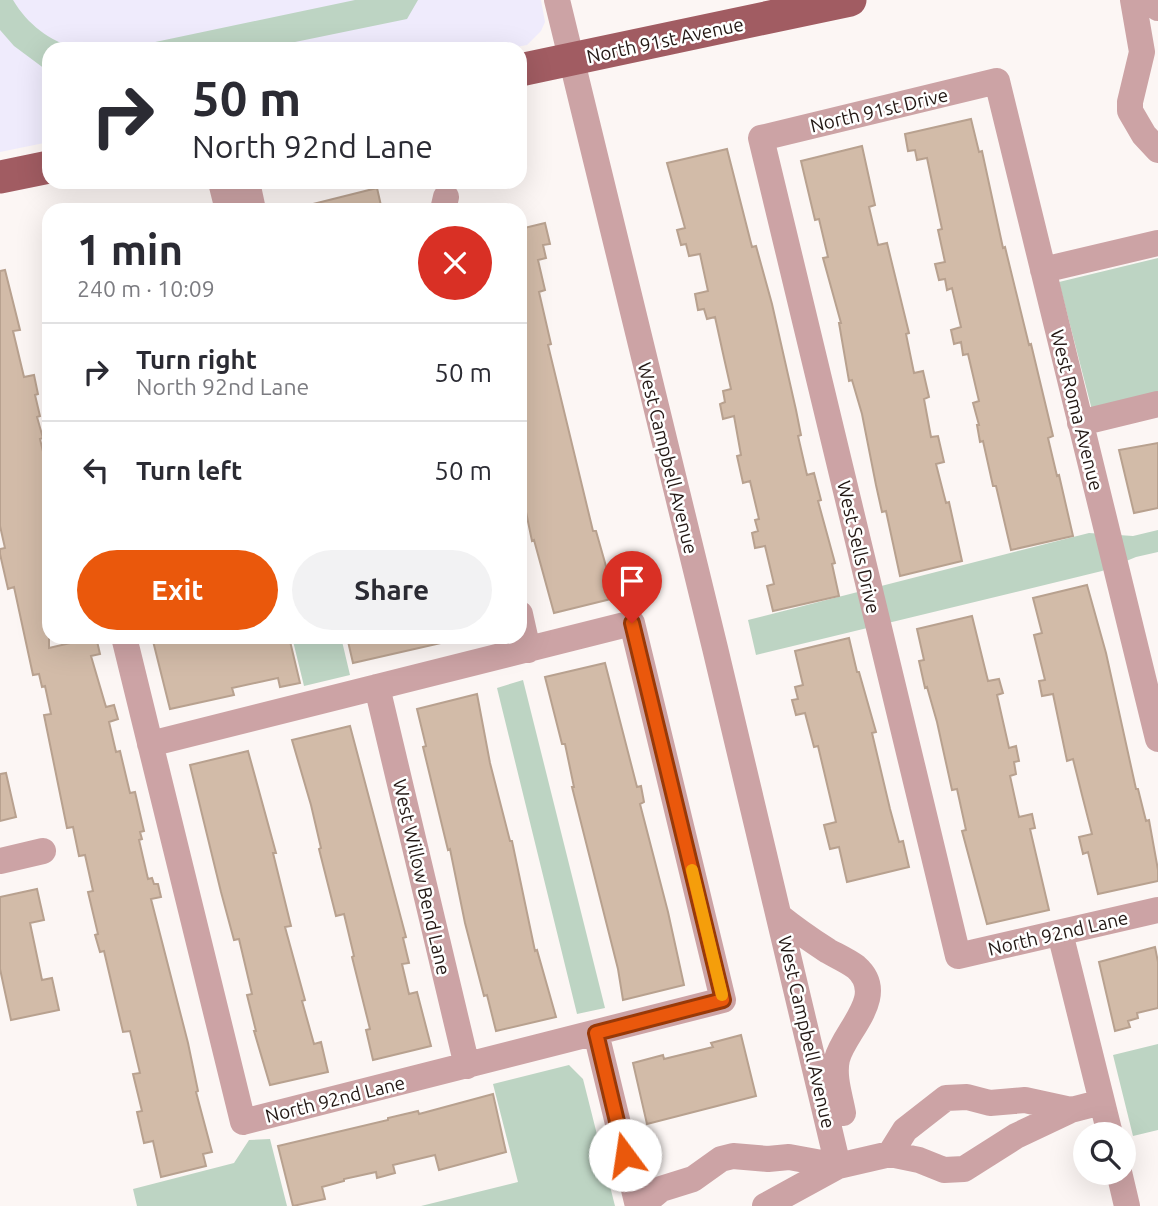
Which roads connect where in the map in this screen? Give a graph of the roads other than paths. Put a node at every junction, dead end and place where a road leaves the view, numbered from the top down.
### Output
1 (557, 0) edge
2 (850, 0) edge
3 (1133, 0) edge
4 (1156, 0) edge
5 (1158, 8) edge
6 (570, 60) junction
7 (527, 69) edge
8 (998, 81) joint
9 (761, 138) joint
10 (1157, 147) edge
11 (42, 168) edge
12 (0, 177) edge
13 (1158, 243) edge
14 (1043, 270) junction
15 (1158, 404) edge
16 (1080, 423) junction
17 (126, 644) edge
18 (527, 644) edge
19 (528, 650) junction
20 (377, 687) junction
21 (1158, 739) edge
22 (150, 744) junction
23 (43, 851) dead end
24 (0, 861) edge
25 (1158, 910) edge
26 (779, 916) junction
27 (1060, 933) junction
28 (958, 956) joint
29 (804, 1021) junction
30 (852, 1028) junction
31 (596, 1033) junction
32 (467, 1066) junction
33 (1102, 1102) junction
34 (1071, 1110) junction
35 (1107, 1122) edge
36 (890, 1154) junction
37 (836, 1157) junction
38 (1122, 1185) edge
39 (640, 1206) edge
40 (765, 1206) edge
41 (1127, 1206) edge

1 - 6 street, West Campbell Avenue
2 - 6 main road, North 91st Avenue
3 - 10 street
4 - 5 street
6 - 7 main road, North 91st Avenue
6 - 26 street, West Campbell Avenue
8 - 9 street, North 91st Drive
8 - 14 street, West Roma Avenue
9 - 28 street, West Sells Drive
11 - 12 main road
13 - 14 street
14 - 16 street, West Roma Avenue
15 - 16 street
16 - 21 street, West Roma Avenue
17 - 22 street, North 92nd Lane
18 - 19 street
19 - 20 street
19 - 31 street, North 92nd Lane
20 - 22 street
20 - 32 street, West Willow Bend Lane
22 - 32 street, North 92nd Lane
23 - 24 street
25 - 27 street, North 92nd Lane
26 - 29 street, West Campbell Avenue
26 - 30 street, West Campbell Avenue
27 - 28 street, North 92nd Lane
27 - 33 street
29 - 30 street
29 - 37 street, West Campbell Avenue
30 - 37 street, West Campbell Avenue
31 - 32 street, North 92nd Lane
31 - 39 street
33 - 34 street
33 - 35 street
34 - 36 street
34 - 36 street
36 - 37 street
37 - 39 street
37 - 40 street
38 - 41 street

